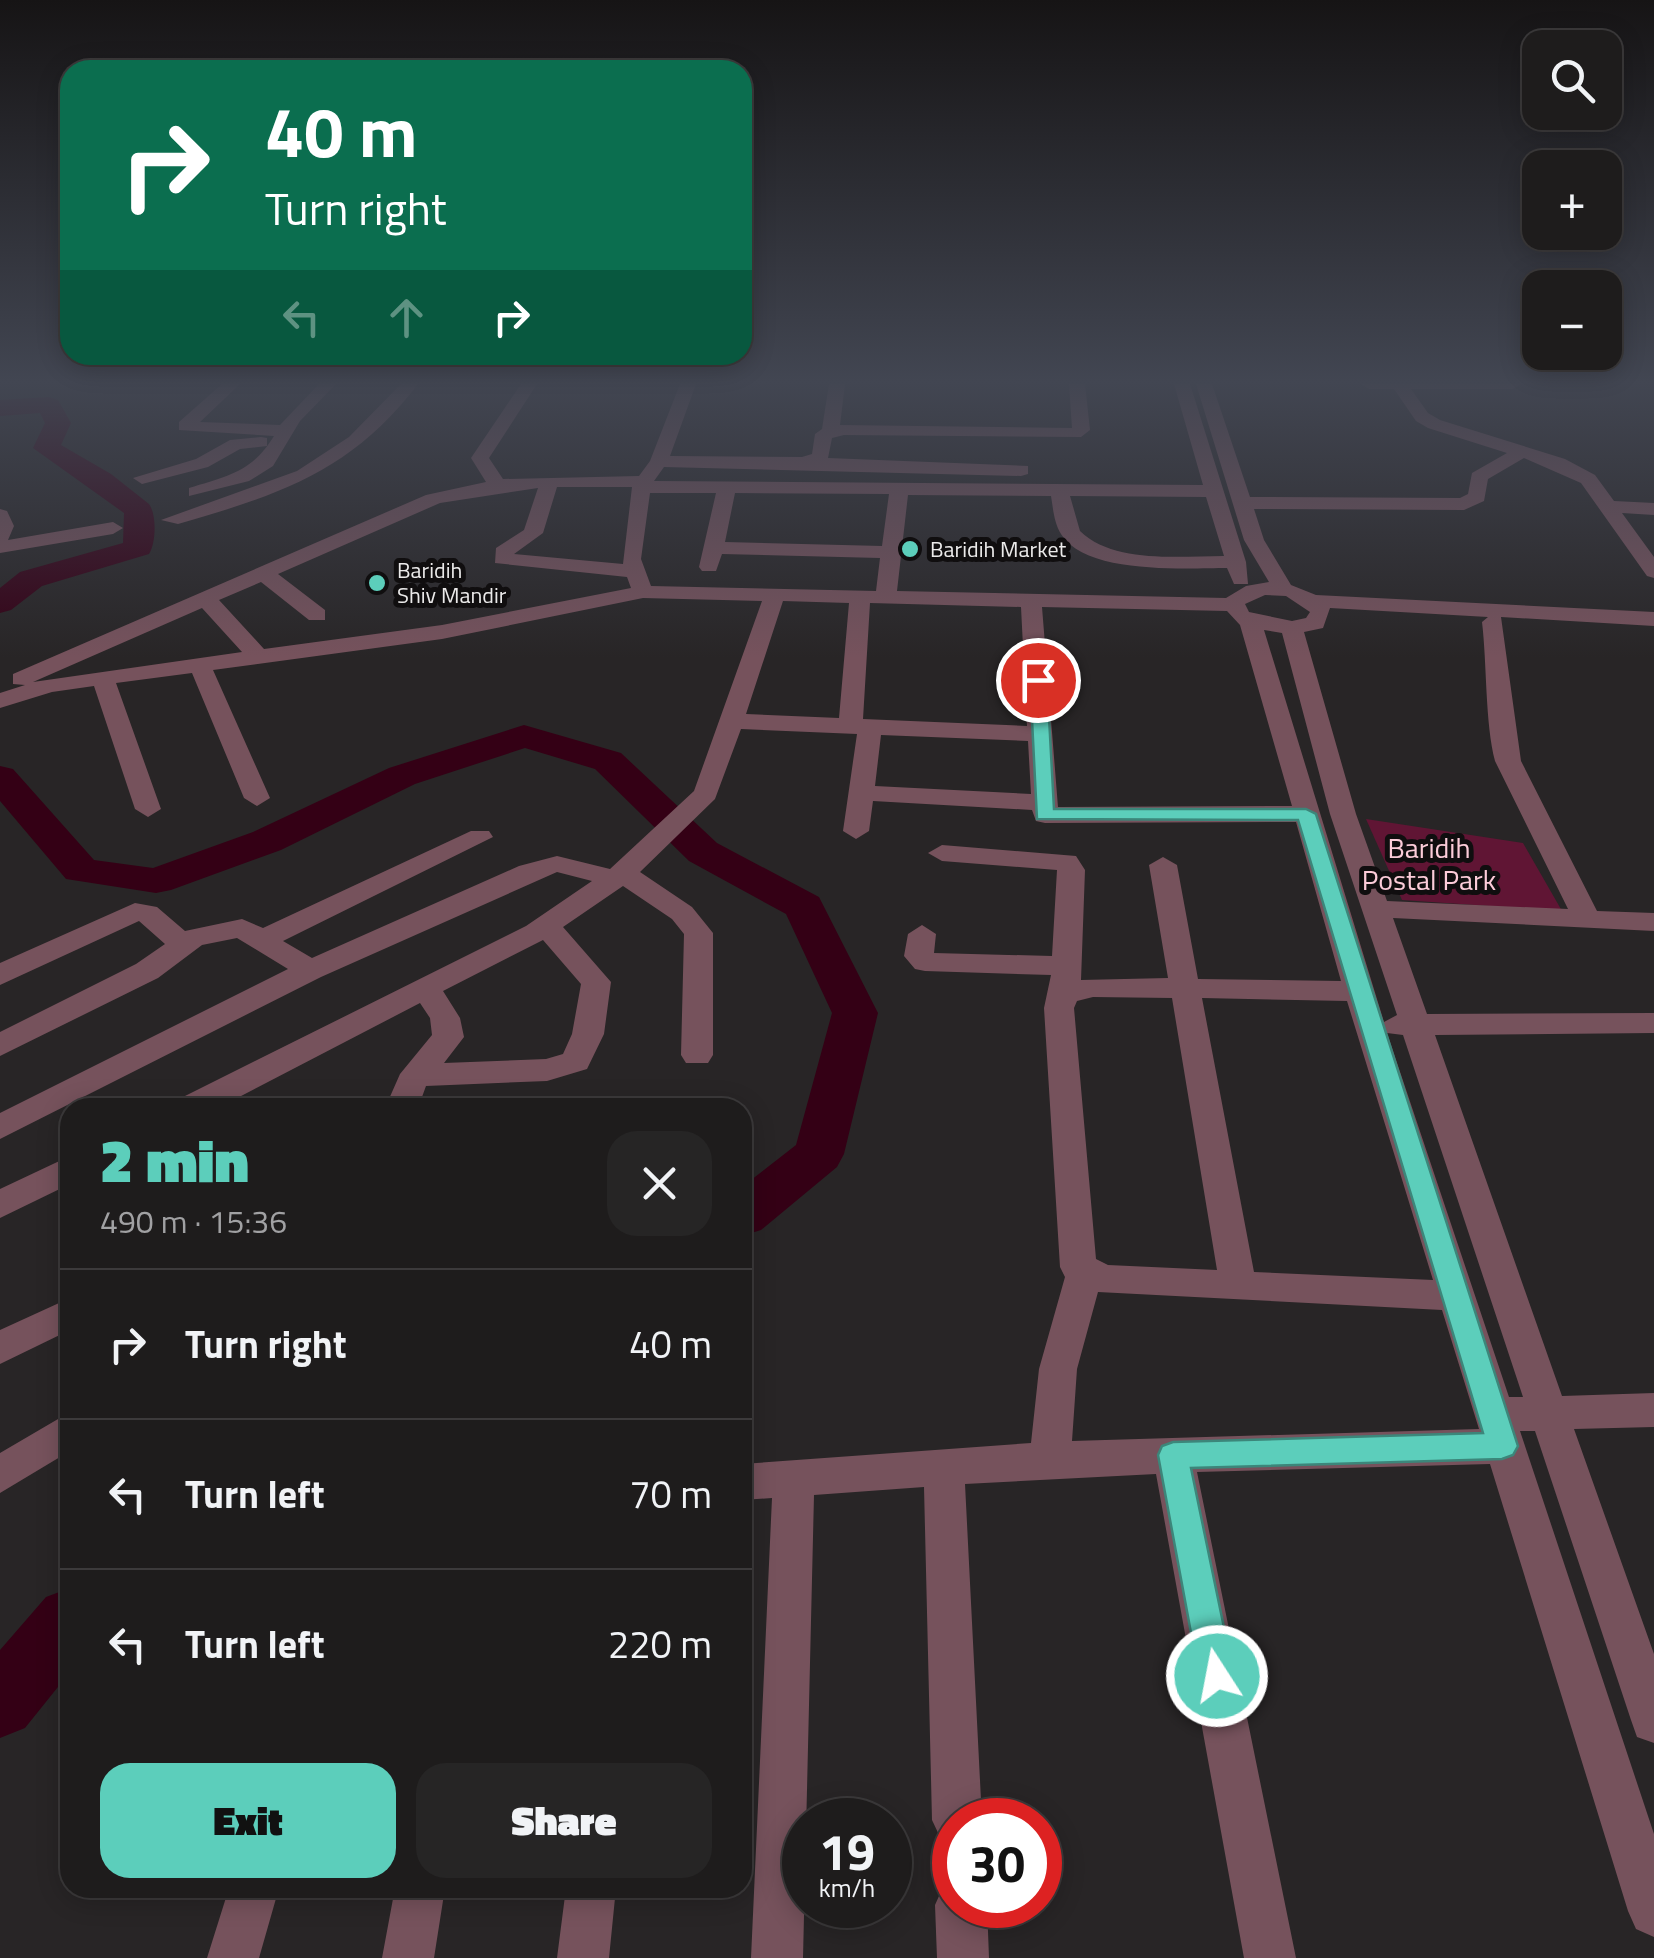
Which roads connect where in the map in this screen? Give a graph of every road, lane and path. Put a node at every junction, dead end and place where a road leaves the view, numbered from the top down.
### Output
1 (152, 475) edge
2 (244, 475) edge
3 (308, 475) edge
4 (491, 475) edge
5 (649, 475) edge
6 (1070, 475) edge
7 (1210, 475) edge
8 (1233, 475) edge
9 (1482, 475) edge
10 (1579, 475) edge
11 (142, 478) dead end
12 (550, 481) junction
13 (1212, 482) junction
14 (496, 484) junction
15 (642, 485) junction
16 (1059, 489) junction
17 (726, 494) junction
18 (898, 497) junction
19 (1242, 503) junction
20 (1608, 507) junction
21 (1654, 509) edge
22 (0, 514) edge
23 (113, 528) dead end
24 (0, 537) edge
25 (0, 548) edge
26 (714, 548) junction
27 (891, 552) junction
28 (1236, 562) junction
29 (1654, 572) edge
30 (263, 573) junction
31 (640, 582) junction
32 (1284, 590) junction
33 (704, 591) junction
34 (776, 594) junction
35 (860, 596) junction
36 (886, 596) junction
37 (205, 598) junction
38 (1031, 600) junction
39 (1243, 606) junction
40 (317, 616) dead end
41 (1309, 616) junction
42 (1654, 618) edge
43 (1493, 622) junction
44 (1654, 632) edge
45 (257, 655) junction
46 (199, 664) junction
47 (102, 677) junction
48 (0, 688) edge
49 (0, 701) edge
50 (734, 721) junction
51 (860, 726) junction
52 (1039, 734) junction
53 (860, 793) junction
54 (257, 798) dead end
55 (1044, 803) junction
56 (148, 810) dead end
57 (1306, 814) junction
58 (856, 831) dead end
59 (480, 836) dead end
60 (942, 853) dead end
61 (1163, 865) dead end
62 (627, 868) junction
63 (1378, 908) junction
64 (1587, 920) junction
65 (1654, 922) edge
66 (546, 926) junction
67 (922, 934) dead end
68 (264, 938) junction
69 (190, 941) junction
70 (310, 970) junction
71 (0, 975) edge
72 (1065, 980) junction
73 (426, 988) junction
74 (1184, 988) junction
75 (1364, 1008) junction
76 (1654, 1023) edge
77 (1414, 1024) junction
78 (0, 1046) edge
79 (697, 1054) dead end
80 (416, 1076) junction
81 (209, 1098) edge
82 (406, 1098) edge
83 (0, 1127) edge
84 (60, 1174) edge
85 (0, 1206) edge
86 (1085, 1274) junction
87 (1238, 1285) junction
88 (1455, 1296) junction
89 (60, 1318) edge
90 (0, 1348) edge
91 (1654, 1410) edge
92 (1549, 1414) junction
93 (1497, 1430) junction
94 (60, 1436) edge
95 (1173, 1455) junction
96 (1050, 1460) junction
97 (944, 1467) junction
98 (0, 1475) edge
99 (794, 1477) junction
100 (752, 1481) edge
101 (1654, 1720) edge
102 (957, 1798) edge
103 (251, 1898) edge
104 (418, 1898) edge
105 (590, 1898) edge
106 (1654, 1910) edge
107 (962, 1928) edge
108 (233, 1958) edge
109 (408, 1958) edge
110 (584, 1958) edge
111 (778, 1958) edge
112 (963, 1958) edge
113 (1270, 1958) edge

1 - 11 street
2 - 3 street
4 - 14 street
5 - 15 street
6 - 13 street
7 - 13 street
8 - 19 street
9 - 19 street
10 - 20 street
12 - 14 street
12 - 15 street
12 - 31 street
13 - 16 street
13 - 28 street
14 - 30 street
15 - 17 street
15 - 31 street
16 - 18 street
16 - 28 street
17 - 18 street
17 - 26 street
18 - 27 street
19 - 32 street
20 - 21 street
20 - 29 street
22 - 24 street
23 - 25 street
26 - 27 street
26 - 33 street
27 - 36 street
28 - 39 street
30 - 37 street
30 - 40 street
31 - 33 street
31 - 45 street
32 - 39 street
32 - 41 street
33 - 34 street
34 - 35 street
34 - 50 street
35 - 36 street
35 - 51 street
36 - 38 street
37 - 45 street
37 - 48 street
38 - 39 street
38 - 52 street
39 - 41 street
39 - 57 street
41 - 42 street
41 - 43 street
41 - 63 street
43 - 44 street
43 - 64 street
45 - 46 street
46 - 47 street
46 - 54 street
47 - 49 street
47 - 56 street
50 - 51 street
50 - 62 street
51 - 52 street
51 - 53 street
52 - 55 street
53 - 55 street
53 - 58 street
55 - 57 street
57 - 75 street
59 - 68 street
60 - 72 street
61 - 74 street
62 - 66 street
62 - 70 street
62 - 79 street
63 - 64 street
63 - 77 street
64 - 65 street
66 - 73 street
66 - 80 street
67 - 72 street
68 - 69 street
68 - 70 street
69 - 71 street
69 - 78 street
70 - 83 street
72 - 74 street
72 - 86 street
73 - 80 street
73 - 81 street
74 - 75 street
74 - 87 street
75 - 77 street
75 - 88 street
76 - 77 street
77 - 92 street
80 - 82 street
84 - 85 street
86 - 87 street
86 - 96 street
87 - 88 street
88 - 93 street
89 - 90 street
91 - 92 street
92 - 93 street
92 - 101 street
93 - 95 street
93 - 106 street
94 - 98 street
95 - 96 street
95 - 113 street
96 - 97 street
97 - 99 street
97 - 102 street
99 - 100 street
99 - 111 street
103 - 108 street
104 - 109 street
105 - 110 street
107 - 112 street

